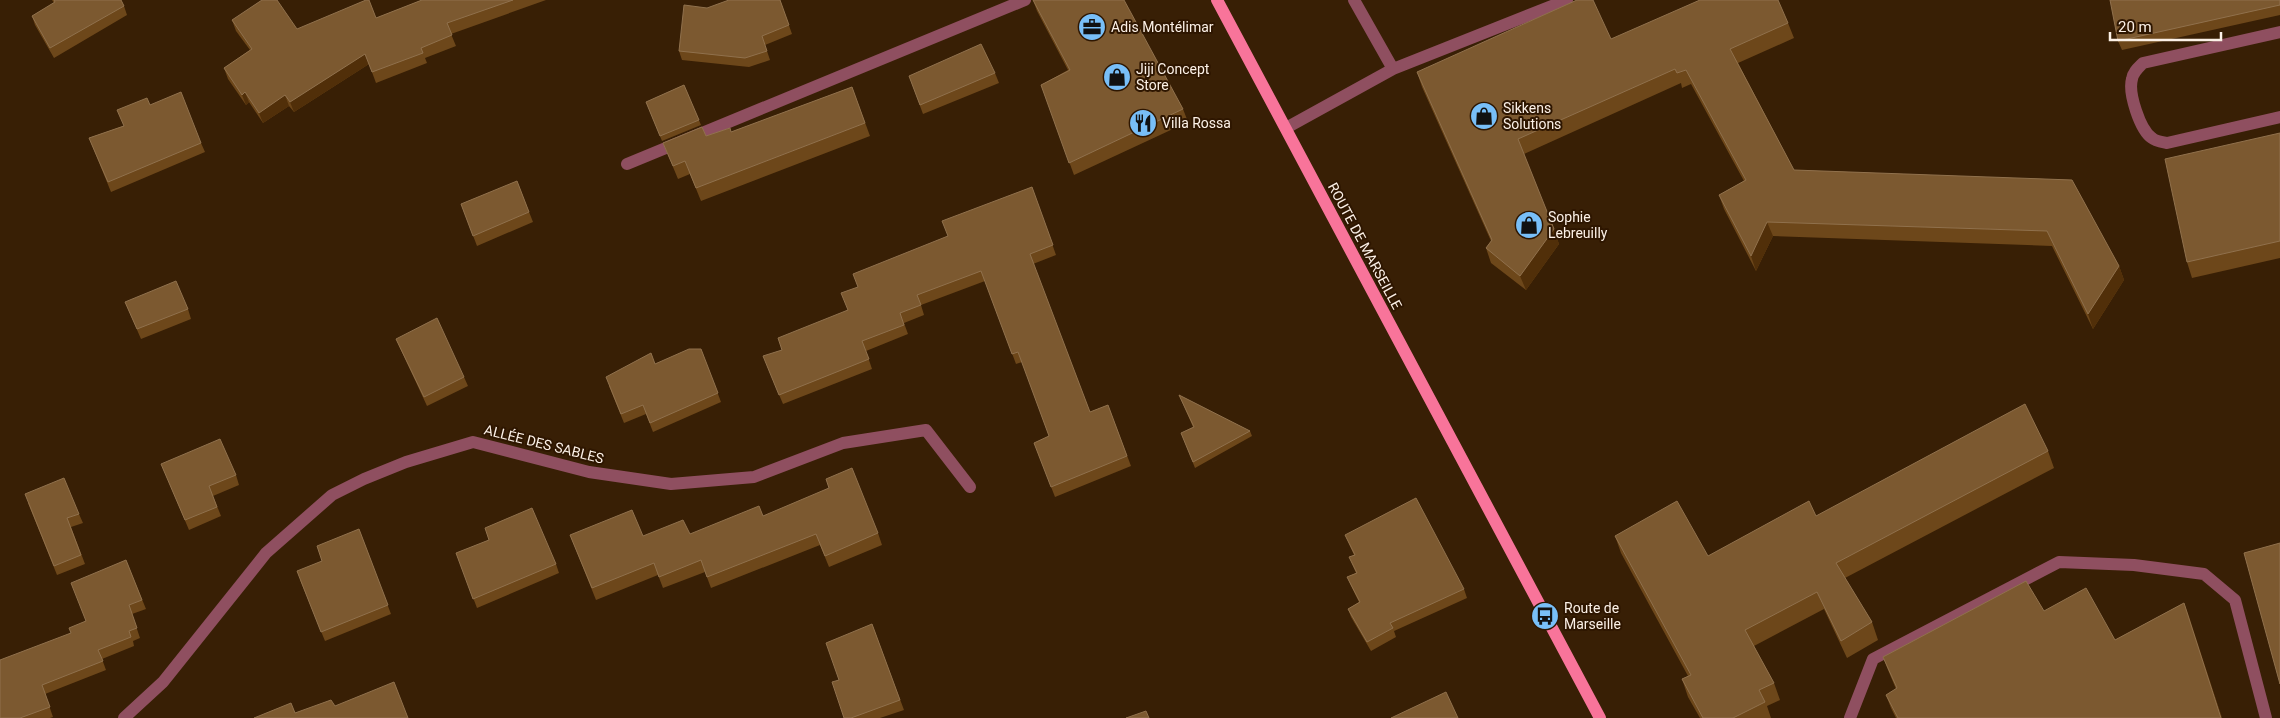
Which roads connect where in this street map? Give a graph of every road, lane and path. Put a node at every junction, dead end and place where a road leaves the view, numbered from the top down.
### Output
1 (1024, 0) edge
2 (1217, 0) edge
3 (1354, 0) edge
4 (1567, 0) edge
5 (2280, 32) edge
6 (1393, 69) junction
7 (2280, 117) edge
8 (1286, 128) junction
9 (627, 164) dead end
10 (970, 488) dead end
11 (124, 718) edge
12 (1600, 718) edge
13 (1850, 718) edge
14 (2266, 718) edge

1 - 9 street
2 - 8 main road, ROUTE DE MARSEILLE
3 - 6 street
4 - 6 street
5 - 7 street
6 - 8 street
8 - 12 main road, ROUTE DE MARSEILLE
10 - 11 street, ALLÉE DES SABLES
13 - 14 street

